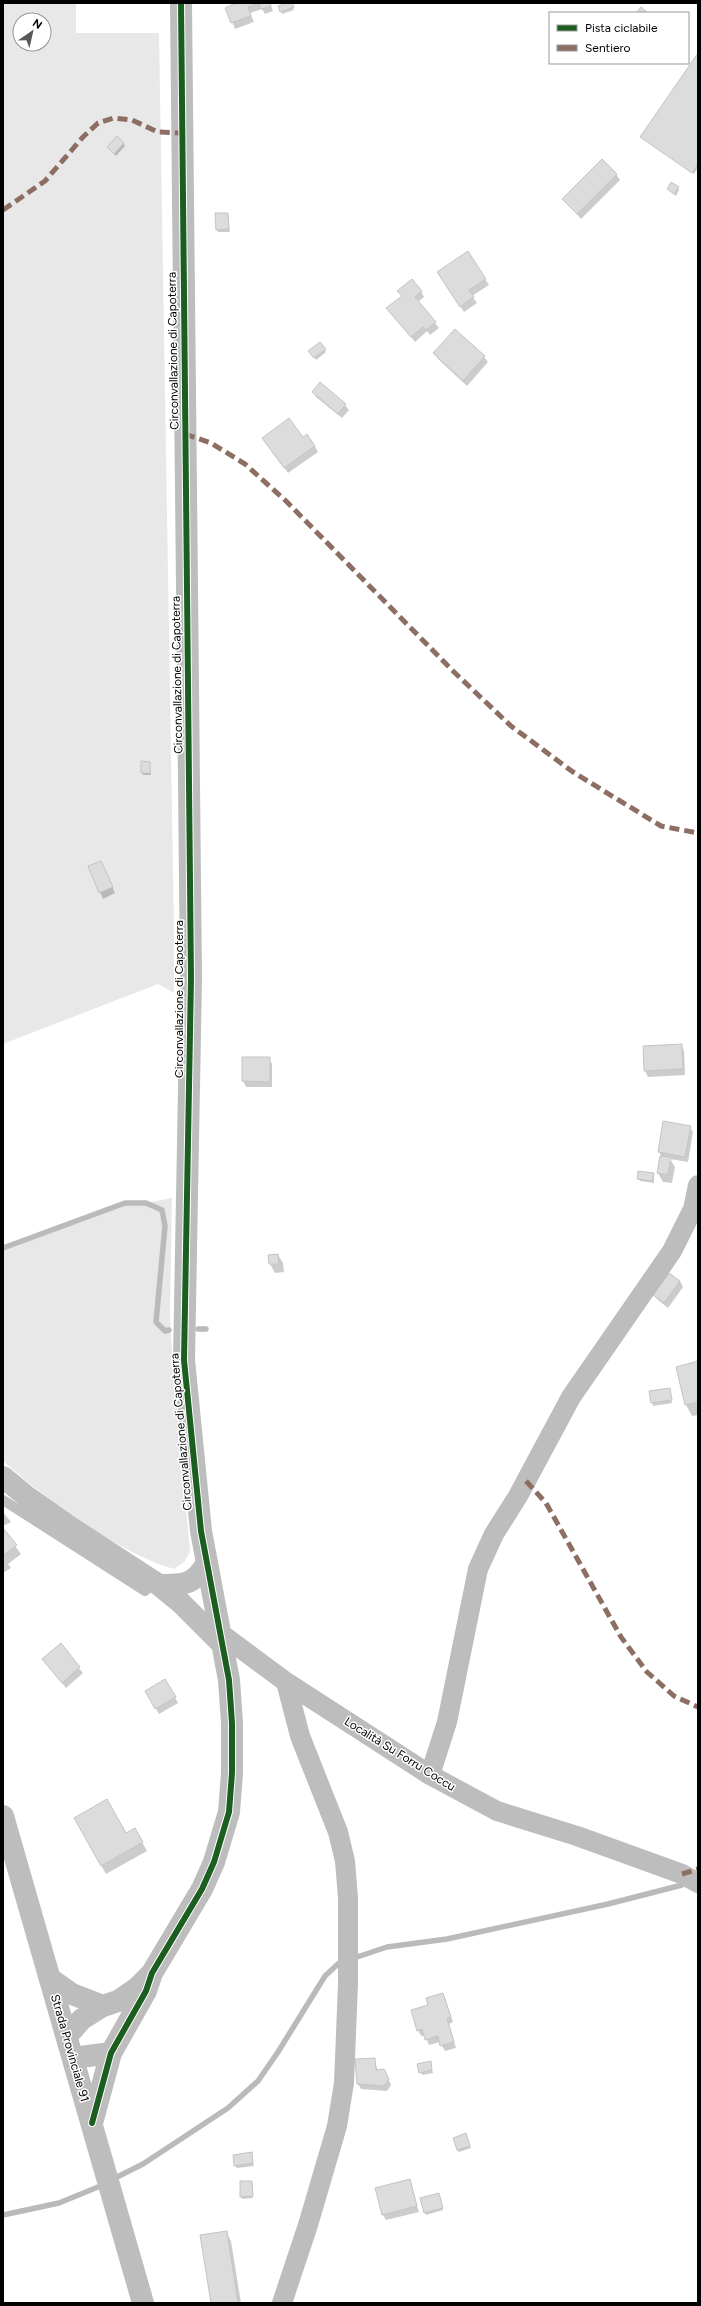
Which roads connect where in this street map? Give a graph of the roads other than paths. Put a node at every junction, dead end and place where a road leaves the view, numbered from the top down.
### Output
1 (181, 3) edge
2 (698, 1185) edge
3 (3, 1477) edge
4 (3, 1500) edge
5 (207, 1562) junction
6 (156, 1583) junction
7 (221, 1639) junction
8 (249, 1654) junction
9 (228, 1673) junction
10 (286, 1682) junction
11 (430, 1775) junction
12 (3, 1816) edge
13 (698, 1883) edge
14 (152, 1973) junction
15 (52, 1980) junction
16 (103, 2006) junction
17 (67, 2036) junction
18 (111, 2053) junction
19 (73, 2058) junction
20 (92, 2123) junction
21 (143, 2303) edge
22 (282, 2303) edge

1 - 5 street, Circonvallazione di Capoterra
2 - 11 street
3 - 6 street
4 - 6 lane
5 - 6 street
5 - 7 street, Circonvallazione di Capoterra
6 - 7 street
7 - 8 street, Località Su Forru Coccu
7 - 9 street, Circonvallazione di Capoterra
8 - 9 street
8 - 10 street, Località Su Forru Coccu
9 - 14 street, Circonvallazione di Capoterra
10 - 11 street, Località Su Forru Coccu
10 - 22 street
11 - 13 street, Località Su Forru Coccu
12 - 15 street, Strada Provinciale 91
14 - 16 street
14 - 18 street
15 - 16 street
15 - 17 street, Strada Provinciale 91
16 - 17 street
17 - 19 street, Strada Provinciale 91
18 - 19 street
18 - 20 street
19 - 20 street, Strada Provinciale 91
20 - 21 street, Strada Provinciale 91

